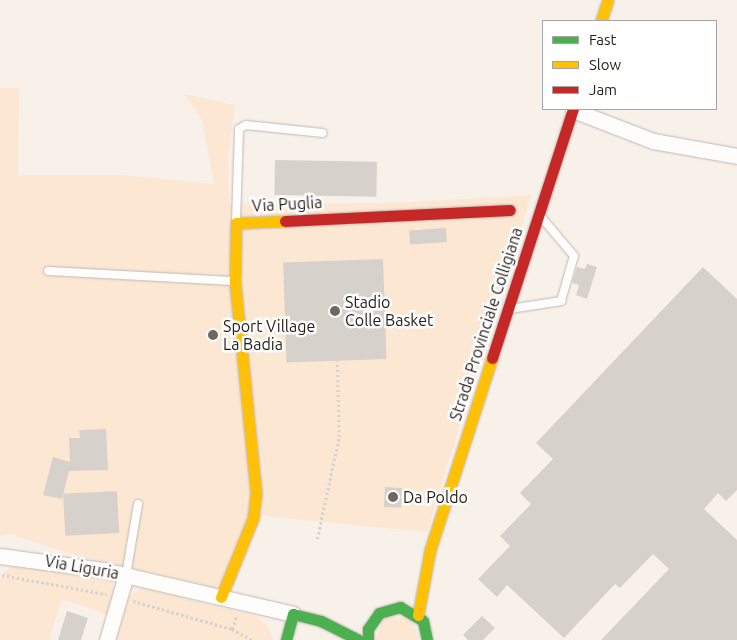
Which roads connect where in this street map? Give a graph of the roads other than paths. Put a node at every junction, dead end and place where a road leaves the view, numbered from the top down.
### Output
1 (608, 0) edge
2 (601, 20) edge
3 (573, 110) edge
4 (576, 110) edge
5 (323, 133) dead end
6 (737, 156) edge
7 (510, 210) dead end
8 (539, 215) junction
9 (236, 223) junction
10 (48, 271) dead end
11 (235, 281) junction
12 (508, 309) junction
13 (138, 504) dead end
14 (430, 550) junction
15 (0, 556) edge
16 (126, 575) junction
17 (411, 582) dead end
18 (404, 592) dead end
19 (221, 597) junction
20 (390, 607) junction
21 (379, 613) junction
22 (293, 614) junction
23 (418, 615) junction
24 (362, 616) dead end
25 (346, 620) dead end
26 (321, 621) junction
27 (430, 635) edge
28 (107, 640) edge
29 (286, 640) edge
30 (358, 640) edge
31 (368, 640) edge

1 - 2 street
3 - 8 street, Strada Provinciale Colligiana
4 - 6 street
5 - 9 lane
7 - 9 street, Via Puglia
8 - 12 street, Strada Provinciale Colligiana
8 - 12 lane
9 - 11 street, Via Puglia
10 - 11 lane
11 - 19 street, Via Puglia
12 - 14 street, Strada Provinciale Colligiana
13 - 16 lane
14 - 17 street, Strada Provinciale Colligiana
14 - 23 street, Strada Provinciale Colligiana
15 - 16 street, Via Liguria
16 - 19 street
16 - 28 street, Via Liguria
18 - 20 street
19 - 22 street
20 - 21 street
20 - 23 street
21 - 24 street
21 - 31 street
22 - 26 street
22 - 29 street
23 - 27 street
25 - 26 street
26 - 30 street

